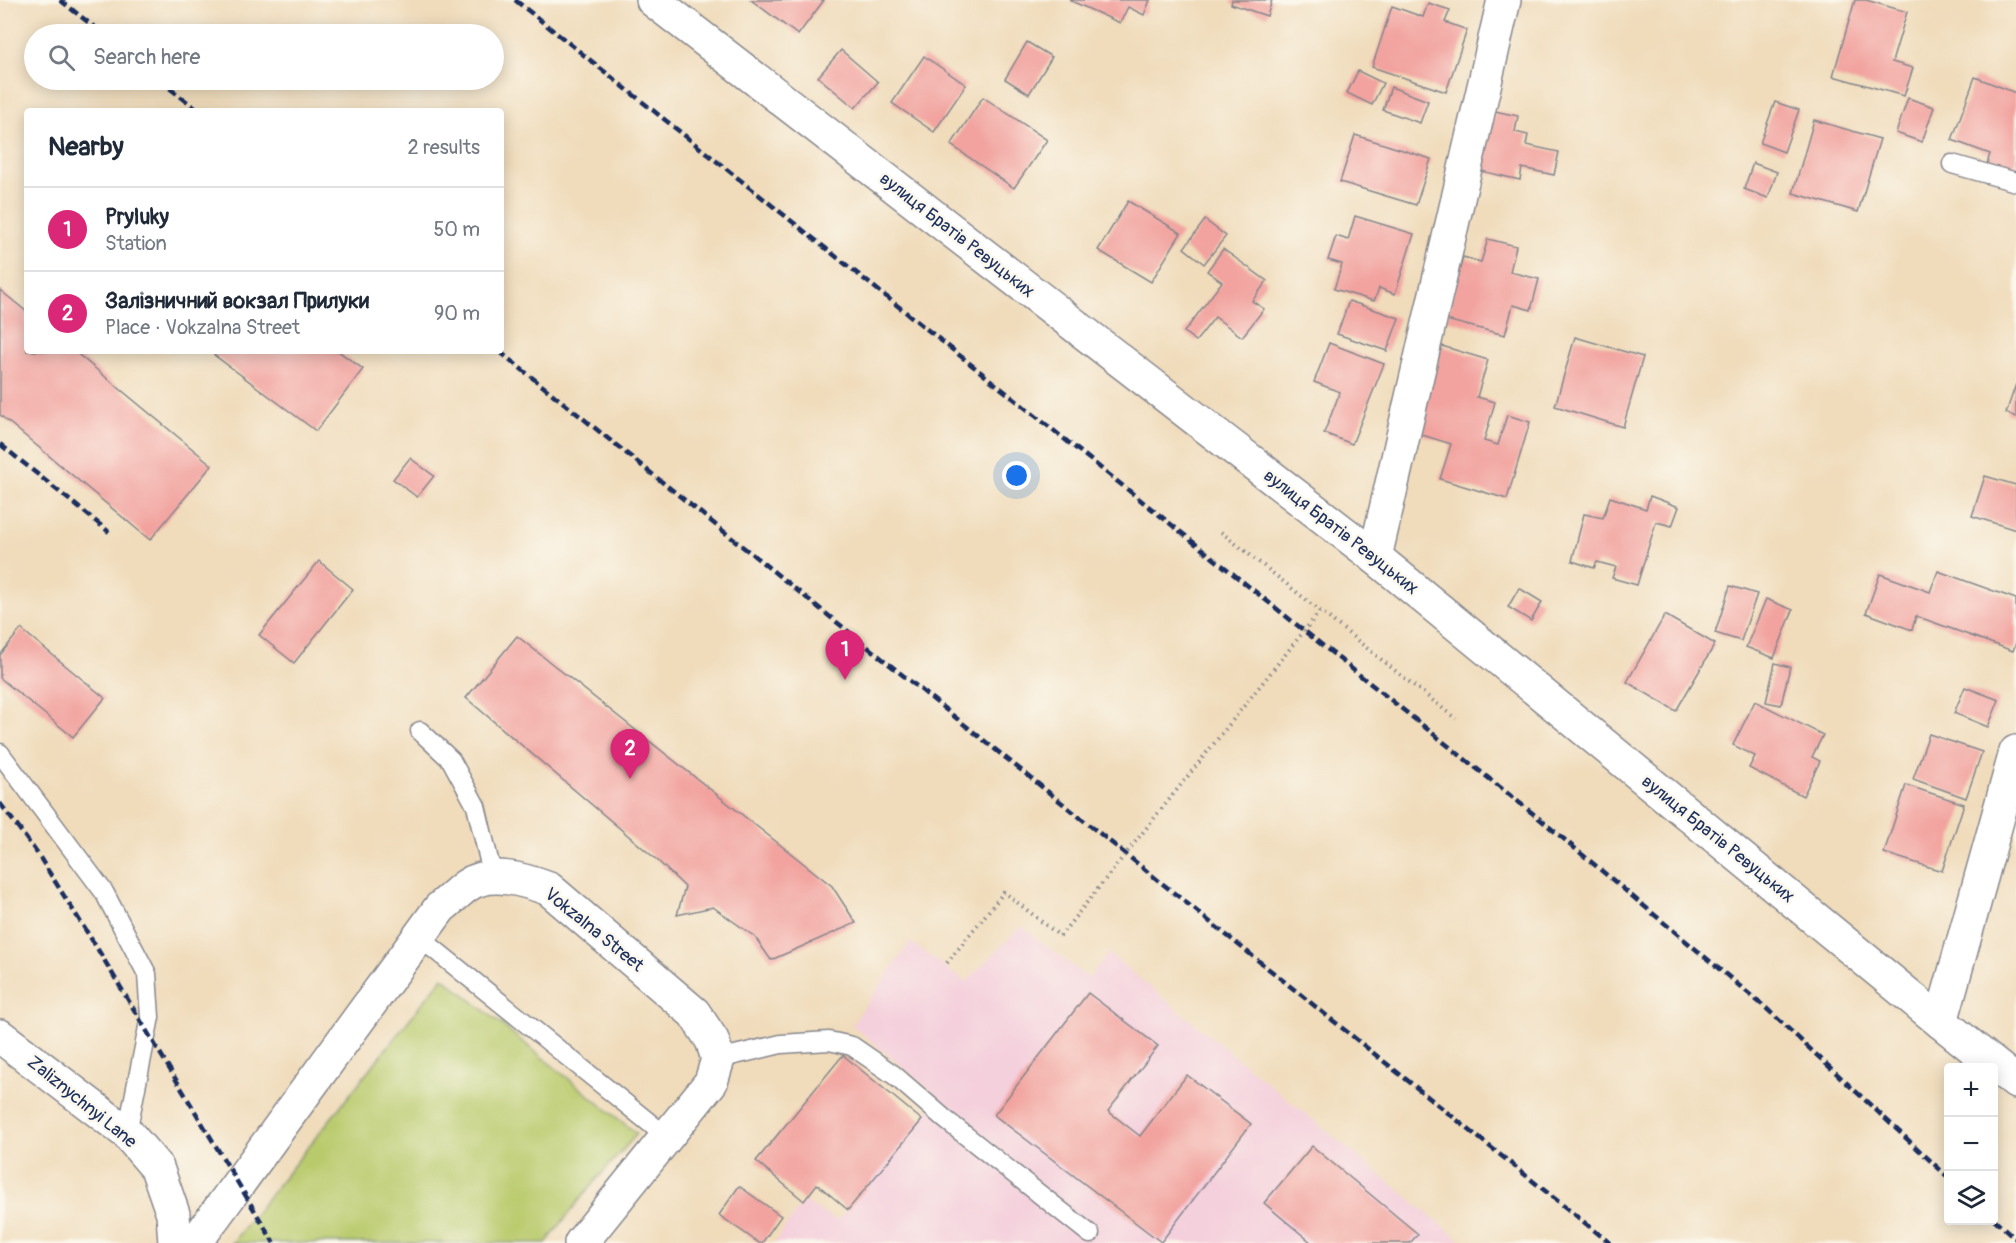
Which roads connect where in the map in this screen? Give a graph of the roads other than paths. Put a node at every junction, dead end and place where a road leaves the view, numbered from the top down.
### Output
1 (653, 0) edge
2 (1504, 0) edge
3 (1952, 164) dead end
4 (2016, 182) edge
5 (1375, 557) junction
6 (420, 731) dead end
7 (2016, 752) edge
8 (0, 753) edge
9 (493, 878) junction
10 (419, 936) junction
11 (1941, 1022) junction
12 (0, 1035) edge
13 (718, 1059) junction
14 (2016, 1082) edge
15 (127, 1133) junction
16 (667, 1137) junction
17 (1090, 1234) dead end
18 (175, 1243) edge
19 (195, 1243) edge
20 (581, 1243) edge

1 - 5 street, вулиця Братів Ревуцьких
2 - 5 street
3 - 4 lane
5 - 11 street, вулиця Братів Ревуцьких
6 - 9 lane
7 - 11 street
8 - 15 lane
9 - 10 street, Vokzalna Street
9 - 13 street, Vokzalna Street
10 - 16 lane
10 - 19 street, Vokzalna Street
11 - 14 street, вулиця Братів Ревуцьких
12 - 15 street, Zaliznychnyi Lane
13 - 16 street
13 - 17 lane
15 - 18 street, Zaliznychnyi Lane
16 - 20 street

